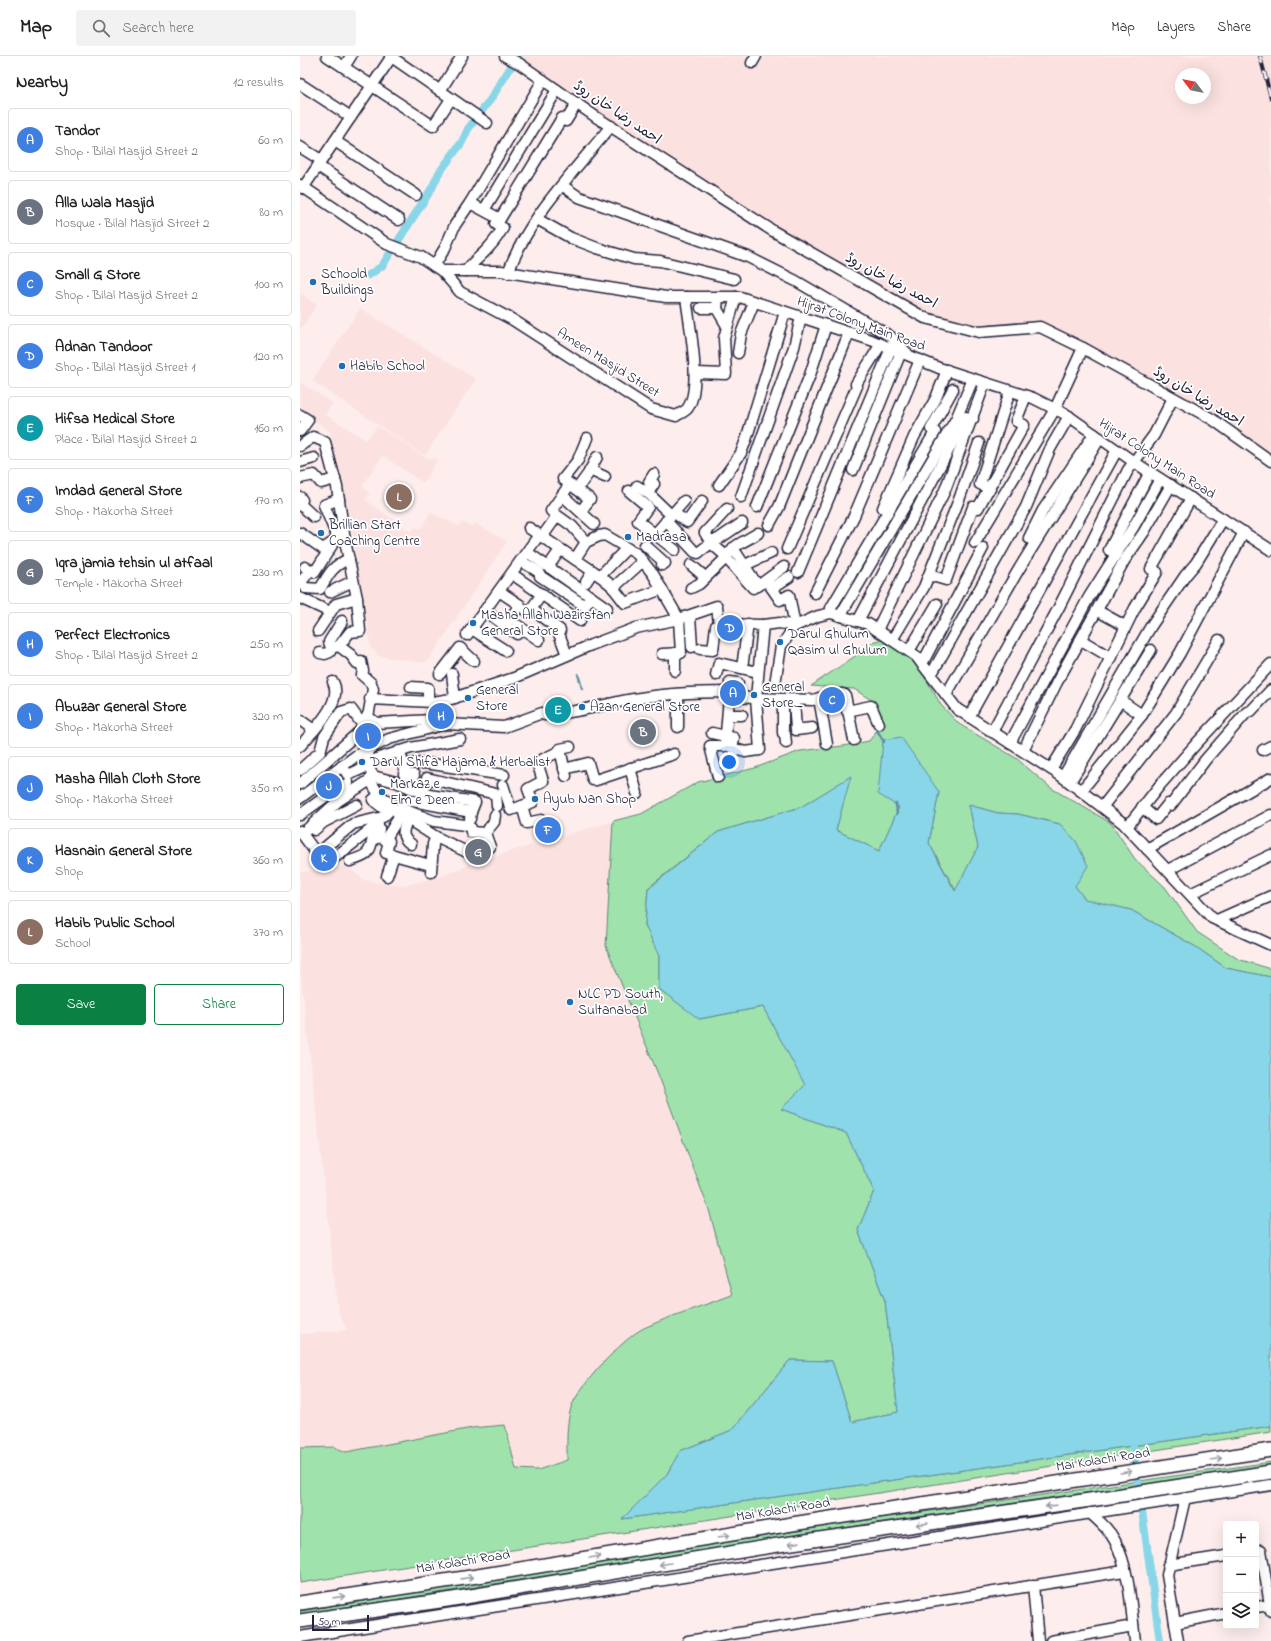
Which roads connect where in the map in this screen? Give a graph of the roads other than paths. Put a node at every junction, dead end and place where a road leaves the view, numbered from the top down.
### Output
1 (327, 56) edge
2 (351, 56) edge
3 (391, 56) edge
4 (462, 56) edge
5 (507, 57) edge
6 (344, 67) junction
7 (543, 80) junction
8 (300, 84) edge
9 (373, 85) junction
10 (558, 90) junction
11 (440, 91) junction
12 (451, 99) junction
13 (577, 103) junction
14 (351, 117) junction
15 (487, 123) dead end
16 (611, 126) junction
17 (335, 141) junction
18 (300, 147) edge
19 (319, 163) junction
20 (302, 186) edge
21 (563, 186) junction
22 (416, 195) dead end
23 (470, 202) junction
24 (484, 210) junction
25 (500, 219) junction
26 (537, 219) junction
27 (399, 220) dead end
28 (438, 268) junction
29 (466, 271) junction
30 (508, 272) junction
31 (734, 279) dead end
32 (686, 297) junction
33 (736, 298) junction
34 (718, 302) junction
35 (754, 302) junction
36 (701, 308) dead end
37 (785, 312) junction
38 (801, 317) junction
39 (826, 325) junction
40 (727, 326) junction
41 (849, 333) junction
42 (880, 344) junction
43 (891, 348) junction
44 (1084, 348) junction
45 (901, 352) junction
46 (738, 353) dead end
47 (916, 358) junction
48 (947, 370) junction
49 (696, 373) junction
50 (973, 379) junction
51 (985, 383) junction
52 (953, 389) dead end
53 (1010, 391) junction
54 (1026, 396) junction
55 (1173, 398) junction
56 (1055, 409) junction
57 (300, 415) edge
58 (1069, 416) junction
59 (973, 419) junction
60 (300, 430) edge
61 (1097, 436) junction
62 (587, 438) dead end
63 (303, 440) edge
64 (979, 443) dead end
65 (1117, 450) junction
66 (597, 457) dead end
67 (314, 458) dead end
68 (1271, 461) edge
69 (300, 462) edge
70 (1134, 462) junction
71 (590, 470) junction
72 (853, 470) dead end
73 (1150, 472) junction
74 (654, 474) dead end
75 (605, 477) dead end
76 (300, 478) edge
77 (335, 479) junction
78 (1160, 479) junction
79 (719, 485) dead end
80 (1171, 485) junction
81 (573, 486) junction
82 (990, 489) junction
83 (648, 493) junction
84 (562, 496) junction
85 (300, 497) edge
86 (741, 497) dead end
87 (1192, 498) junction
88 (339, 499) junction
89 (684, 501) dead end
90 (702, 502) dead end
91 (757, 507) dead end
92 (727, 509) dead end
93 (581, 511) junction
94 (886, 514) junction
95 (557, 516) junction
96 (670, 516) junction
97 (314, 518) dead end
98 (1223, 519) junction
99 (742, 523) dead end
100 (594, 524) dead end
101 (769, 525) dead end
102 (529, 528) dead end
103 (652, 532) junction
104 (1244, 532) junction
105 (300, 533) edge
106 (758, 533) dead end
107 (541, 536) junction
108 (339, 540) junction
109 (710, 541) junction
110 (586, 542) junction
111 (644, 545) junction
112 (733, 548) junction
113 (626, 549) junction
114 (560, 550) junction
115 (675, 550) dead end
116 (787, 550) dead end
117 (1271, 550) edge
118 (771, 553) dead end
119 (1116, 554) junction
120 (524, 556) junction
121 (727, 557) junction
122 (640, 558) junction
123 (349, 559) junction
124 (574, 559) junction
125 (662, 565) dead end
126 (691, 565) dead end
127 (745, 565) junction
128 (548, 567) junction
129 (784, 567) dead end
130 (798, 572) dead end
131 (512, 574) junction
132 (596, 574) junction
133 (929, 574) junction
134 (705, 577) junction
135 (788, 577) dead end
136 (353, 581) junction
137 (586, 582) dead end
138 (770, 584) junction
139 (303, 586) edge
140 (613, 588) junction
141 (692, 588) dead end
142 (753, 588) dead end
143 (662, 589) junction
144 (499, 591) junction
145 (330, 592) dead end
146 (815, 593) dead end
147 (542, 594) junction
148 (591, 597) junction
149 (300, 598) edge
150 (357, 598) junction
151 (937, 604) dead end
152 (520, 605) junction
153 (607, 608) dead end
154 (531, 609) junction
155 (485, 611) junction
156 (830, 611) junction
157 (1098, 611) junction
158 (330, 612) junction
159 (690, 616) junction
160 (840, 616) junction
161 (679, 619) junction
162 (342, 621) dead end
163 (580, 621) dead end
164 (858, 621) junction
165 (719, 624) junction
166 (748, 624) junction
167 (764, 625) junction
168 (794, 625) junction
169 (1125, 626) junction
170 (521, 628) junction
171 (877, 630) junction
172 (318, 631) dead end
173 (539, 640) dead end
174 (892, 640) junction
175 (1081, 640) junction
176 (1219, 640) dead end
177 (335, 647) junction
178 (1151, 650) dead end
179 (506, 651) dead end
180 (909, 651) junction
181 (320, 653) dead end
182 (675, 653) junction
183 (662, 654) dead end
184 (567, 655) junction
185 (1110, 657) junction
186 (474, 661) dead end
187 (922, 664) junction
188 (1271, 664) edge
189 (742, 668) junction
190 (675, 671) dead end
191 (758, 672) junction
192 (440, 674) dead end
193 (452, 674) dead end
194 (716, 675) dead end
195 (931, 675) junction
196 (333, 682) dead end
197 (738, 683) dead end
198 (775, 684) dead end
199 (412, 687) dead end
200 (1271, 690) edge
201 (678, 694) junction
202 (730, 695) junction
203 (946, 695) junction
204 (370, 698) junction
205 (455, 698) junction
206 (756, 698) junction
207 (819, 698) junction
208 (788, 700) junction
209 (1120, 700) junction
210 (428, 702) junction
211 (847, 711) junction
212 (728, 715) junction
213 (742, 715) dead end
214 (1142, 715) junction
215 (367, 716) junction
216 (969, 717) junction
217 (300, 720) edge
218 (879, 724) dead end
219 (435, 726) junction
220 (678, 727) dead end
221 (812, 728) dead end
222 (314, 730) junction
223 (364, 731) junction
224 (992, 732) junction
225 (712, 733) dead end
226 (726, 736) junction
227 (460, 739) dead end
228 (854, 740) dead end
229 (786, 743) dead end
230 (1010, 743) junction
231 (827, 744) dead end
232 (300, 746) edge
233 (570, 747) dead end
234 (367, 750) junction
235 (399, 751) junction
236 (560, 751) junction
237 (1023, 751) junction
238 (674, 754) dead end
239 (368, 764) junction
240 (342, 766) junction
241 (405, 768) junction
242 (630, 768) junction
243 (1051, 769) junction
244 (300, 770) edge
245 (504, 775) dead end
246 (718, 777) dead end
247 (372, 778) junction
248 (1271, 778) edge
249 (1066, 779) junction
250 (348, 783) dead end
251 (300, 784) edge
252 (503, 785) dead end
253 (410, 788) junction
254 (1082, 790) junction
255 (424, 793) junction
256 (637, 793) dead end
257 (380, 794) junction
258 (300, 798) edge
259 (402, 799) dead end
260 (358, 805) dead end
261 (522, 806) junction
262 (1104, 806) junction
263 (1142, 807) junction
264 (471, 812) junction
265 (300, 815) edge
266 (402, 815) junction
267 (1271, 815) edge
268 (379, 820) junction
269 (541, 820) dead end
270 (394, 825) junction
271 (468, 827) junction
272 (1127, 827) junction
273 (485, 833) junction
274 (302, 834) edge
275 (436, 837) junction
276 (411, 844) dead end
277 (490, 847) dead end
278 (1147, 849) junction
279 (317, 854) junction
280 (394, 855) junction
281 (1271, 855) edge
282 (477, 857) dead end
283 (350, 861) dead end
284 (1168, 870) junction
285 (387, 876) dead end
286 (1190, 894) junction
287 (1271, 896) edge
288 (1217, 920) junction
289 (1271, 945) edge
290 (1271, 1450) edge
291 (1271, 1472) edge
292 (1271, 1485) edge
293 (1185, 1498) junction
294 (1090, 1507) junction
295 (1263, 1550) edge
296 (1223, 1556) edge
297 (1168, 1565) junction
298 (1124, 1571) junction
299 (1034, 1585) junction
300 (300, 1603) edge
301 (1259, 1607) edge
302 (1271, 1607) edge
303 (1223, 1614) edge
304 (300, 1621) edge
305 (1175, 1623) junction
306 (1133, 1626) junction
307 (300, 1637) edge
308 (688, 1641) edge
309 (1038, 1641) edge
310 (1051, 1641) edge
311 (1135, 1641) edge
312 (1178, 1641) edge

1 - 6 street
2 - 6 street
3 - 9 street
3 - 11 street
4 - 11 street
5 - 7 street, احمد رضا خان روڈ
6 - 9 street
7 - 10 street, احمد رضا خان روڈ
7 - 23 street
8 - 14 street
9 - 12 street
9 - 14 street
10 - 13 street, احمد رضا خان روڈ
10 - 24 street
11 - 12 street
12 - 15 street
13 - 16 street, احمد رضا خان روڈ
13 - 25 street
14 - 17 street
16 - 21 street
16 - 44 street, احمد رضا خان روڈ
17 - 19 street
17 - 22 street
18 - 19 street
19 - 20 street
19 - 27 street
20 - 28 street
21 - 26 street
21 - 47 street
23 - 24 street
23 - 28 street
24 - 25 street
25 - 29 street
26 - 30 street
26 - 31 street
28 - 29 street, Hijrat Colony Main Road
28 - 49 street, Ameen Masjid Street
29 - 30 street, Hijrat Colony Main Road
30 - 32 street, Hijrat Colony Main Road
32 - 34 street, Hijrat Colony Main Road
32 - 49 street, Ameen Masjid Street
33 - 34 street, Hijrat Colony Main Road
33 - 35 street, Hijrat Colony Main Road
33 - 40 street
34 - 36 street
34 - 40 street
35 - 37 street, Hijrat Colony Main Road
35 - 46 street
37 - 38 street, Hijrat Colony Main Road
37 - 79 street
38 - 39 street, Hijrat Colony Main Road
38 - 86 street
39 - 41 street, Hijrat Colony Main Road
39 - 91 street
40 - 49 street
41 - 42 street, Hijrat Colony Main Road
41 - 101 street
42 - 43 street, Hijrat Colony Main Road
42 - 116 street
43 - 45 street, Hijrat Colony Main Road
43 - 130 street
44 - 55 street, احمد رضا خان روڈ
44 - 56 street
45 - 47 street, Hijrat Colony Main Road
45 - 72 street
47 - 48 street, Hijrat Colony Main Road
47 - 146 street
48 - 50 street, Hijrat Colony Main Road
48 - 94 street
50 - 51 street, Hijrat Colony Main Road
50 - 160 street
51 - 53 street, Hijrat Colony Main Road
51 - 59 street
52 - 94 street
53 - 54 street, Hijrat Colony Main Road
53 - 82 street
54 - 56 street, Hijrat Colony Main Road
54 - 82 street
55 - 68 street, احمد رضا خان روڈ
55 - 70 street
56 - 58 street, Hijrat Colony Main Road
56 - 187 street
57 - 60 street
58 - 61 street, Hijrat Colony Main Road
58 - 195 street
59 - 164 street
59 - 171 street
61 - 65 street, Hijrat Colony Main Road
61 - 203 street
62 - 81 street
63 - 77 street
64 - 133 street
65 - 70 street, Hijrat Colony Main Road
65 - 216 street
66 - 71 street
67 - 69 street
70 - 73 street, Hijrat Colony Main Road
70 - 224 street
71 - 75 street
71 - 81 street
73 - 78 street, Hijrat Colony Main Road
73 - 119 street
74 - 83 street
76 - 77 street
77 - 88 street
78 - 80 street, Hijrat Colony Main Road
78 - 119 street
80 - 87 street, Hijrat Colony Main Road
80 - 157 street
81 - 84 street
81 - 93 street
82 - 133 street
83 - 96 street
83 - 103 street
84 - 93 street
84 - 95 street
85 - 97 street
87 - 98 street, Hijrat Colony Main Road
87 - 169 street
88 - 108 street
88 - 108 street
89 - 96 street
90 - 96 street
92 - 109 street
93 - 100 street
94 - 156 street
95 - 107 street
95 - 110 street
96 - 103 street
96 - 109 street
98 - 104 street, Hijrat Colony Main Road
98 - 249 street
99 - 109 street
102 - 107 street
103 - 111 street
103 - 115 street
104 - 117 street, Hijrat Colony Main Road
104 - 214 street
105 - 108 street
106 - 112 street
107 - 114 street
107 - 120 street
108 - 123 street
108 - 139 street
109 - 121 street
110 - 113 street
110 - 124 street
111 - 122 street
111 - 125 street
112 - 121 street
112 - 127 street
113 - 122 street
113 - 132 street
114 - 124 street
114 - 128 street
118 - 127 street
119 - 230 street
120 - 128 street
120 - 131 street
120 - 148 street
121 - 134 street
121 - 142 street
122 - 140 street
122 - 143 street
123 - 136 street
123 - 139 street
124 - 132 street
126 - 134 street
127 - 138 street
128 - 148 street
129 - 138 street
131 - 144 street
131 - 147 street
132 - 137 street
132 - 140 street
133 - 174 street
134 - 141 street
135 - 138 street
136 - 145 street
136 - 150 street
138 - 168 street
140 - 143 street
143 - 161 street
144 - 152 street
144 - 155 street
147 - 154 street
147 - 163 street
148 - 153 street
149 - 158 street
150 - 158 street
150 - 177 street
151 - 180 street
152 - 154 street
152 - 170 street
154 - 184 street
155 - 170 street
155 - 179 street
156 - 160 street
156 - 168 street
157 - 169 street
157 - 175 street
158 - 172 street
159 - 161 street
159 - 165 street
159 - 165 street
160 - 164 street
161 - 182 street
161 - 184 street
162 - 177 street
164 - 171 street
165 - 166 street
166 - 167 street
166 - 189 street
167 - 168 street
167 - 191 street
168 - 198 street
169 - 185 street
170 - 173 street
171 - 174 street
174 - 180 street
175 - 185 street
175 - 237 street
176 - 262 street
177 - 181 street
177 - 204 street
178 - 209 street
180 - 187 street
182 - 183 street
182 - 190 street
184 - 205 street
185 - 243 street
186 - 192 street
187 - 195 street
188 - 263 street
189 - 191 street
189 - 194 street
191 - 206 street
193 - 205 street
195 - 203 street
196 - 222 street
197 - 202 street
199 - 210 street
200 - 263 street
201 - 202 street
201 - 219 street
201 - 220 street
202 - 206 street
202 - 212 street
203 - 216 street
204 - 210 street
204 - 215 street
205 - 210 street
206 - 208 street
206 - 226 street
207 - 208 street
207 - 211 street
207 - 231 street
208 - 221 street
208 - 229 street
209 - 214 street
209 - 249 street
211 - 218 street
211 - 228 street
212 - 213 street
212 - 226 street
214 - 254 street
215 - 219 street
215 - 223 street
216 - 224 street
217 - 222 street
219 - 234 street
222 - 232 street
223 - 234 street
223 - 244 street
223 - 251 street
224 - 230 street
225 - 226 street
226 - 246 street
227 - 235 street
230 - 237 street
233 - 236 street
234 - 239 street
234 - 240 street
235 - 239 street
235 - 241 street
236 - 242 street
236 - 261 street
237 - 243 street
238 - 242 street
239 - 240 street
239 - 247 street
240 - 258 street
241 - 245 street
241 - 253 street
242 - 256 street
243 - 249 street
247 - 253 street
247 - 257 street
247 - 274 street
248 - 278 street
249 - 254 street
250 - 265 street
252 - 261 street
253 - 255 street
254 - 262 street
255 - 264 street
255 - 273 street
257 - 266 street
257 - 268 street
259 - 264 street
260 - 274 street
261 - 269 street
262 - 272 street
263 - 272 street
264 - 271 street
266 - 270 street
266 - 271 street
266 - 275 street
266 - 276 street
267 - 284 street
268 - 270 street
268 - 279 street
268 - 279 street
268 - 283 street
270 - 280 street
271 - 273 street
272 - 278 street
273 - 277 street
274 - 279 street
275 - 280 street
275 - 282 street
278 - 284 street
280 - 285 street
281 - 286 street
284 - 286 street
286 - 288 street
287 - 288 street
288 - 289 street
300 -> 290 main road, Mai Kolachi Road
291 - 294 main road
292 - 293 street
293 - 294 street
293 - 297 street
294 - 298 street
294 -> 304 main road
294 - 307 street
295 - 302 street
296 - 297 street
297 - 305 street
298 - 299 street
298 - 306 street
299 - 308 street
299 - 309 street
301 - 302 street
303 - 305 street
305 - 312 street
306 - 310 street
306 - 311 street

